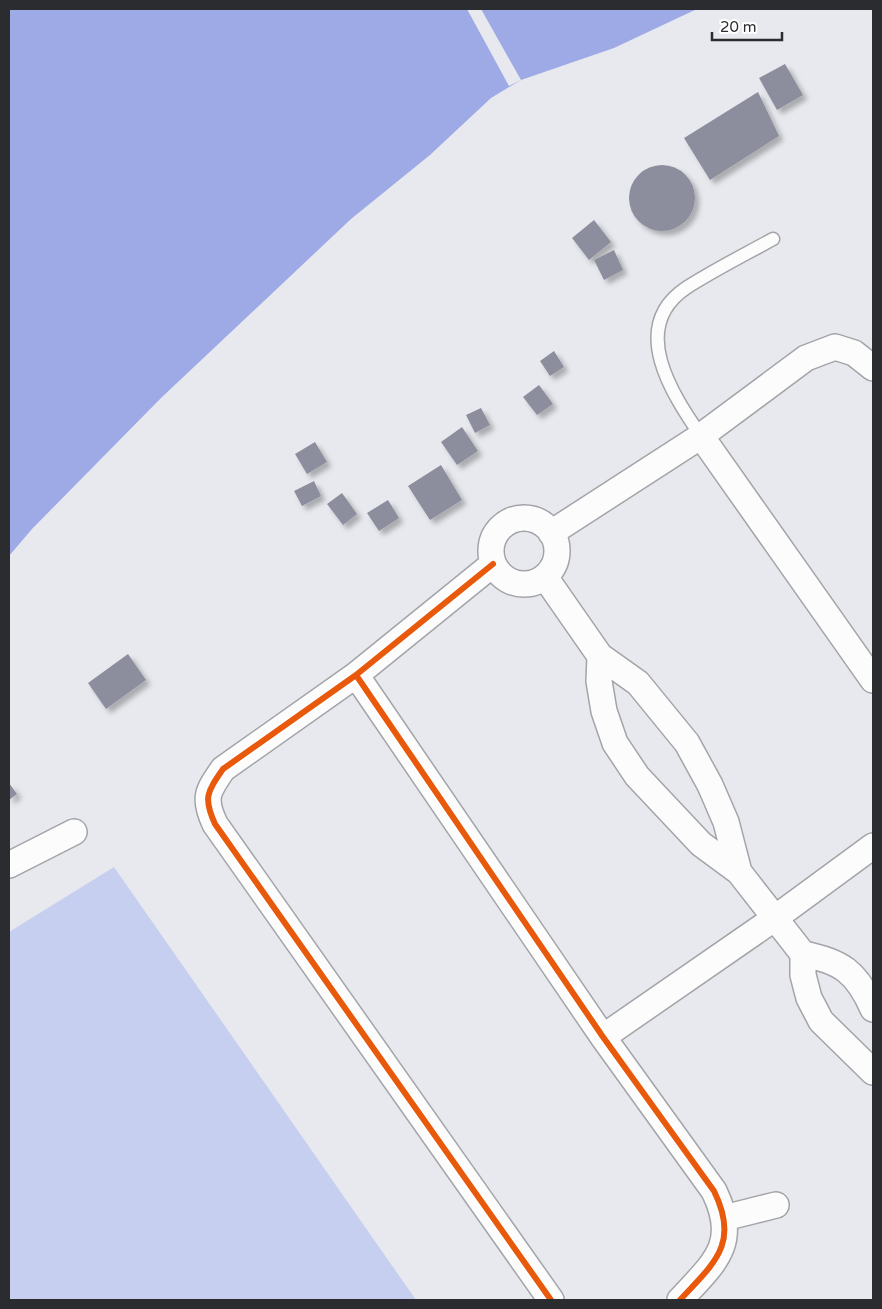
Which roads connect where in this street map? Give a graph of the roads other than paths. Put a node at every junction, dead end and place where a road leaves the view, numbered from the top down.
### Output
1 (773, 239) dead end
2 (873, 368) edge
3 (701, 436) junction
4 (551, 532) junction
5 (493, 564) junction
6 (545, 577) junction
7 (600, 656) junction
8 (356, 675) junction
9 (873, 680) edge
10 (74, 832) dead end
11 (873, 846) edge
12 (9, 865) edge
13 (739, 872) junction
14 (775, 918) junction
15 (803, 954) junction
16 (873, 1009) edge
17 (603, 1037) junction
18 (869, 1060) edge
19 (776, 1205) dead end
20 (724, 1218) junction
21 (551, 1300) edge
22 (680, 1300) edge

1 - 3 lane
2 - 3 street
3 - 4 street
3 - 9 street
4 - 5 street
4 - 6 street
5 - 6 street
5 - 8 street
6 - 7 street
7 - 13 street
7 - 13 street
8 - 17 street
8 - 21 street
10 - 12 street
11 - 14 street
13 - 14 street
14 - 15 street
14 - 17 street
15 - 16 street
15 - 18 street
17 - 20 street
19 - 20 street
20 - 22 street

